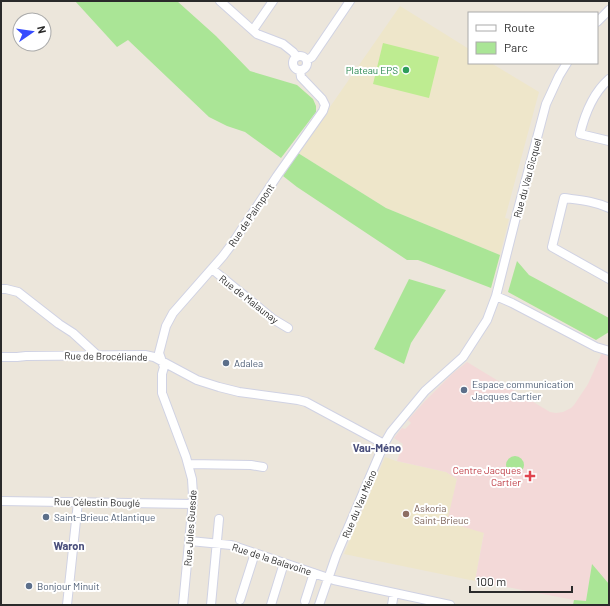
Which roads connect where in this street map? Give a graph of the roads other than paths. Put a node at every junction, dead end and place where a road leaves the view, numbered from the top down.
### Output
1 (220, 1) edge
2 (273, 1) edge
3 (350, 1) edge
4 (608, 1) edge
5 (609, 9) edge
6 (598, 21) edge
7 (253, 30) junction
8 (297, 57) junction
9 (307, 60) junction
10 (566, 64) edge
11 (300, 70) junction
12 (609, 79) edge
13 (609, 141) edge
14 (609, 208) edge
15 (212, 269) junction
16 (609, 279) edge
17 (1, 289) edge
18 (496, 296) junction
19 (288, 328) dead end
20 (608, 349) edge
21 (97, 355) junction
22 (1, 357) edge
23 (162, 361) junction
24 (384, 444) junction
25 (188, 464) junction
26 (263, 467) dead end
27 (1, 501) edge
28 (78, 502) junction
29 (193, 504) junction
30 (219, 519) dead end
31 (190, 541) junction
32 (217, 544) junction
33 (255, 553) junction
34 (284, 563) junction
35 (314, 573) junction
36 (329, 578) junction
37 (394, 593) junction
38 (240, 600) dead end
39 (305, 601) dead end
40 (67, 605) edge
41 (184, 605) edge
42 (211, 605) edge
43 (271, 605) edge
44 (319, 605) edge
45 (392, 605) edge
46 (450, 605) edge

1 - 7 street
2 - 7 street
3 - 9 street
4 - 5 street
5 - 6 street
7 - 8 street
8 - 9 street
8 - 11 street
9 - 11 street
10 - 18 street, Rue du Vau Gicquel
11 - 15 street, Rue de Paimpont
12 - 13 street
14 - 16 street
15 - 19 street, Rue de Malaunay
15 - 23 street, Rue de Paimpont
17 - 21 street
18 - 20 street
18 - 24 street, Rue du Vau Méno
21 - 22 street, Rue de Brocéliande
21 - 23 street, Rue de Brocéliande
23 - 24 street, Rue de Brocéliande
23 - 25 street, Rue Jules Guesde
24 - 36 street, Rue du Vau Méno
25 - 26 street
25 - 29 street, Rue Jules Guesde
27 - 28 street, Rue Célestin Bouglé
28 - 29 street, Rue Célestin Bouglé
28 - 40 street
29 - 31 street, Rue Jules Guesde
30 - 32 street
31 - 32 street, Rue de la Balavoine
31 - 41 street, Rue Jules Guesde
32 - 33 street, Rue de la Balavoine
32 - 42 street
33 - 34 street, Rue de la Balavoine
33 - 38 street
34 - 35 street, Rue de la Balavoine
34 - 43 street
35 - 36 street, Rue de la Balavoine
35 - 39 street
36 - 37 street, Rue de la Balavoine
36 - 44 street, Rue du Vau Méno
37 - 45 street
37 - 46 street, Rue de la Balavoine

